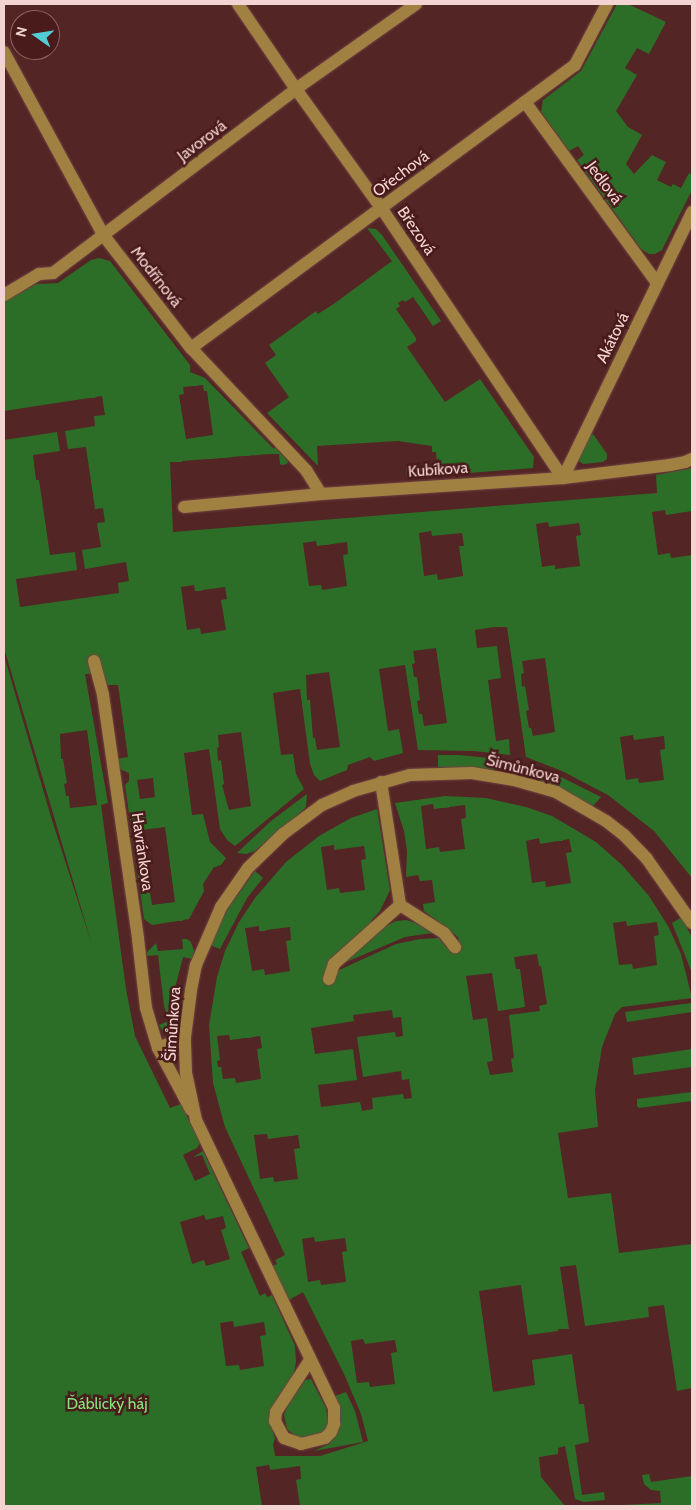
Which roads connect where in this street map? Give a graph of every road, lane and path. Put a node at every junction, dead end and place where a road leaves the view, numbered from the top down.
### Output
1 (238, 4) edge
2 (416, 4) edge
3 (607, 4) edge
4 (4, 52) edge
5 (296, 90) junction
6 (525, 102) junction
7 (382, 209) junction
8 (692, 212) edge
9 (104, 236) junction
10 (657, 283) junction
11 (4, 295) edge
12 (191, 348) junction
13 (692, 458) edge
14 (563, 478) junction
15 (320, 494) junction
16 (184, 507) dead end
17 (94, 661) dead end
18 (382, 782) junction
19 (400, 905) junction
20 (692, 924) edge
21 (455, 947) dead end
22 (329, 979) dead end
23 (185, 1037) junction
24 (158, 1048) junction
25 (196, 1120) junction
26 (310, 1360) junction

1 - 5 street, Březová
2 - 5 street, Javorová
3 - 6 street, Ořechová
4 - 9 street, Modřínová
5 - 7 street, Březová
5 - 9 street, Javorová
6 - 7 street, Ořechová
6 - 10 street, Jedlová
7 - 12 street, Ořechová
7 - 14 street, Březová
8 - 10 street, Akátová
9 - 11 street, Javorová
9 - 12 street, Modřínová
10 - 14 street, Akátová
12 - 15 street, Modřínová
13 - 14 street, Kubíkova
14 - 15 street, Kubíkova
15 - 16 street, Kubíkova
17 - 24 street, Havránkova
18 - 19 street
18 - 20 street, Šimůnkova
18 - 23 street, Šimůnkova
19 - 21 street
19 - 22 street
23 - 24 street
23 - 25 street, Šimůnkova
24 - 25 street, Havránkova
25 - 26 street, Šimůnkova
26 - 26 street, Šimůnkova

